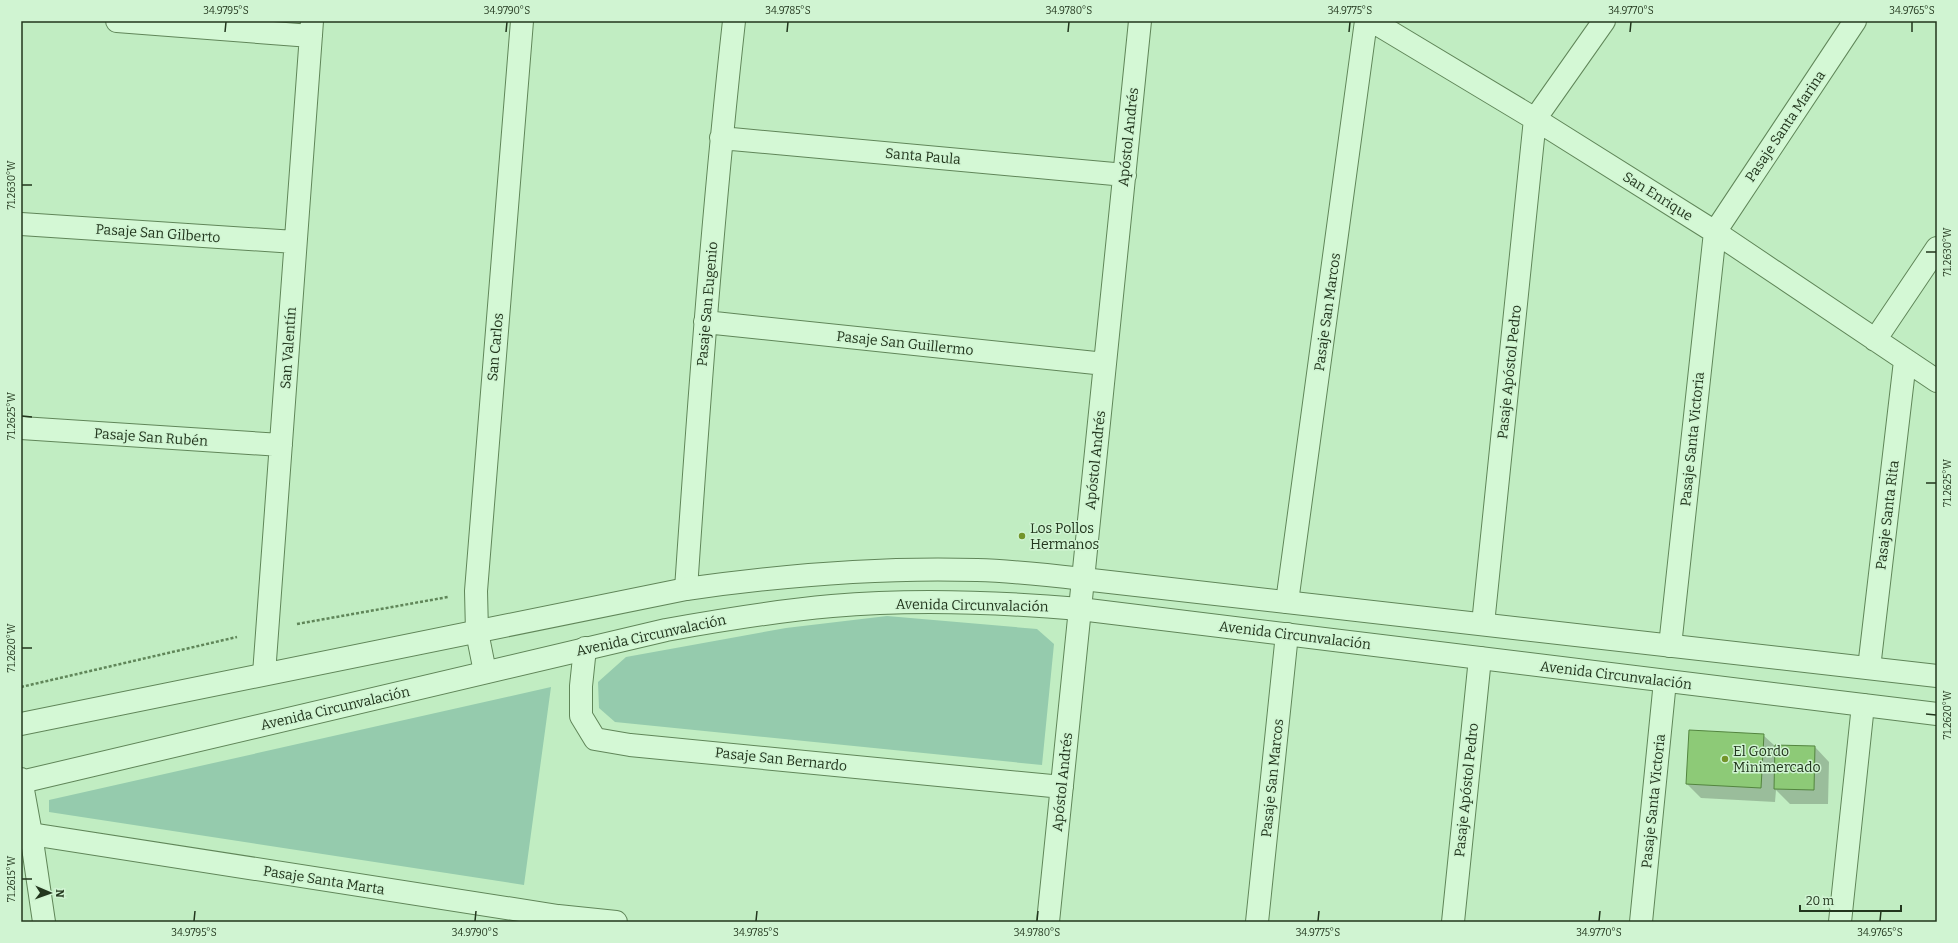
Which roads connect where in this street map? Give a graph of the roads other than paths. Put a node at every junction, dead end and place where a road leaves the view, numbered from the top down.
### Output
1 (117, 21) edge
2 (522, 21) edge
3 (734, 21) edge
4 (1140, 21) edge
5 (1366, 21) edge
6 (1372, 21) edge
7 (1604, 21) edge
8 (1855, 21) edge
9 (312, 28) edge
10 (1535, 120) junction
11 (721, 138) junction
12 (1125, 174) junction
13 (21, 224) edge
14 (1715, 232) junction
15 (296, 242) junction
16 (1937, 248) edge
17 (705, 322) junction
18 (1876, 340) junction
19 (1904, 361) junction
20 (1105, 364) junction
21 (1937, 381) edge
22 (21, 428) edge
23 (280, 445) junction
24 (1083, 579) junction
25 (686, 589) junction
26 (1287, 602) junction
27 (1080, 609) junction
28 (1483, 624) junction
29 (478, 632) junction
30 (1287, 634) junction
31 (1670, 646) junction
32 (585, 648) junction
33 (1480, 658) junction
34 (1869, 668) junction
35 (484, 672) junction
36 (264, 674) junction
37 (1937, 676) edge
38 (1665, 681) junction
39 (1863, 705) junction
40 (1937, 714) edge
41 (21, 724) edge
42 (21, 781) edge
43 (1062, 787) junction
44 (31, 834) junction
45 (44, 922) edge
46 (616, 922) edge
47 (1048, 922) edge
48 (1257, 922) edge
49 (1453, 922) edge
50 (1641, 922) edge
51 (1840, 922) edge

1 - 9 street
2 - 29 street, San Carlos
3 - 11 street, Pasaje San Eugenio
4 - 12 street, Apóstol Andrés
5 - 26 street, Pasaje San Marcos
6 - 10 street, San Enrique
7 - 10 street
8 - 14 street, Pasaje Santa Marina
9 - 15 street, San Valentín
10 - 14 street, San Enrique
10 - 28 street, Pasaje Apóstol Pedro
11 - 12 street, Santa Paula
11 - 17 street, Pasaje San Eugenio
12 - 20 street, Apóstol Andrés
13 - 15 street, Pasaje San Gilberto
14 - 18 street, San Enrique
14 - 31 street, Pasaje Santa Victoria
15 - 23 street, San Valentín
16 - 18 street
17 - 20 street, Pasaje San Guillermo
17 - 25 street, Pasaje San Eugenio
18 - 19 street, San Enrique
19 - 21 street, San Enrique
19 - 34 street, Pasaje Santa Rita
20 - 24 street, Apóstol Andrés
22 - 23 street, Pasaje San Rubén
23 - 36 street, San Valentín
24 - 25 street
24 - 26 street
24 - 27 street, Apóstol Andrés
25 - 29 street
26 - 28 street
27 - 30 street, Avenida Circunvalación
27 - 32 street, Avenida Circunvalación
27 - 43 street, Apóstol Andrés
28 - 31 street
29 - 35 street, San Carlos
29 - 36 street
30 - 33 street, Avenida Circunvalación
30 - 48 street, Pasaje San Marcos
31 - 34 street
32 - 35 street, Avenida Circunvalación
32 - 43 street, Pasaje San Bernardo
33 - 38 street, Avenida Circunvalación
33 - 49 street, Pasaje Apóstol Pedro
34 - 37 street
35 - 42 street, Avenida Circunvalación
36 - 41 street
38 - 39 street, Avenida Circunvalación
38 - 50 street, Pasaje Santa Victoria
39 - 40 street, Avenida Circunvalación
39 - 51 street
42 - 44 street
43 - 47 street, Apóstol Andrés
44 - 45 street
44 - 46 street, Pasaje Santa Marta

